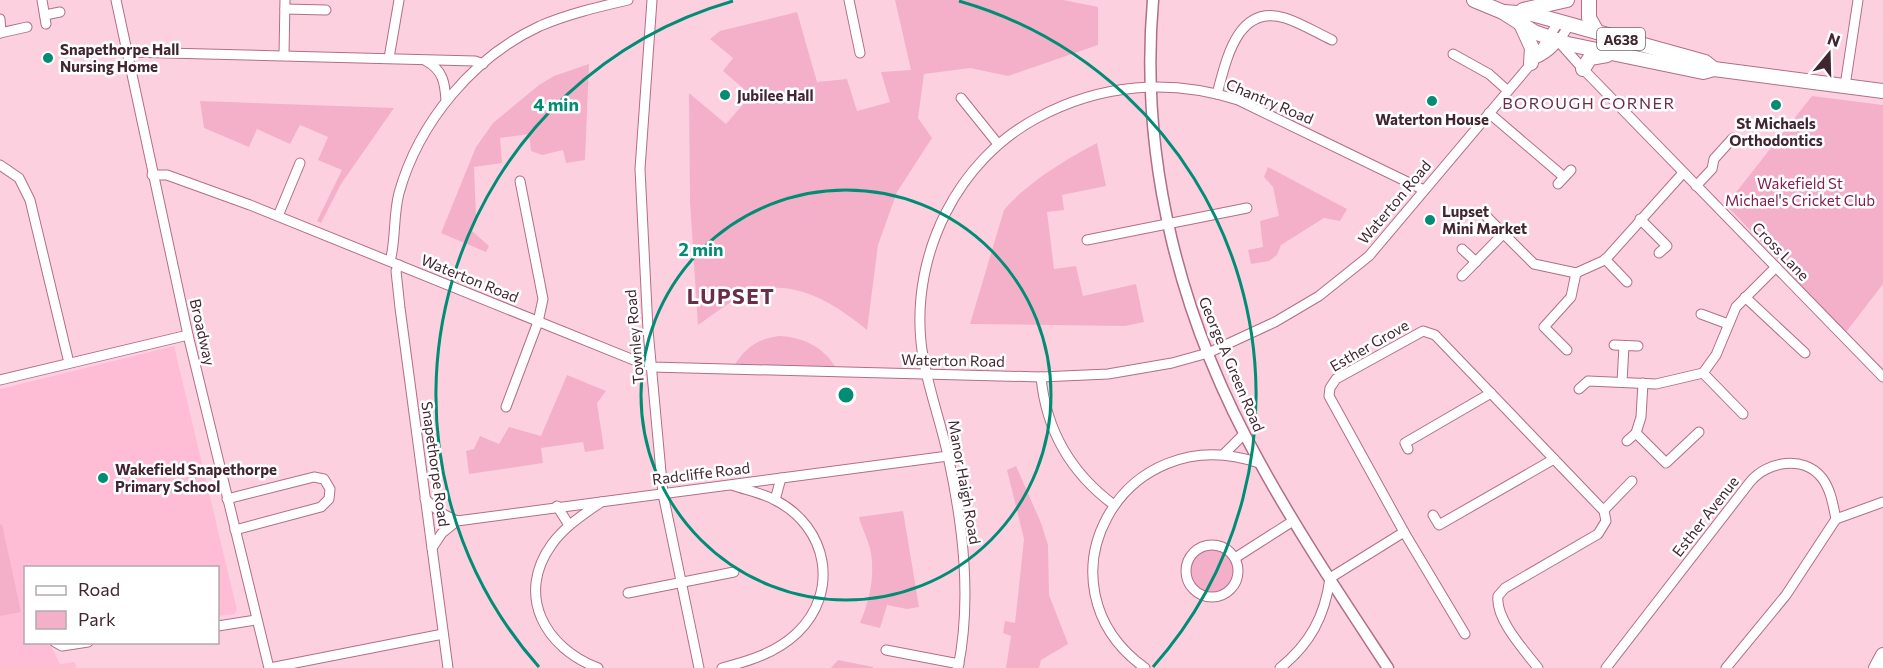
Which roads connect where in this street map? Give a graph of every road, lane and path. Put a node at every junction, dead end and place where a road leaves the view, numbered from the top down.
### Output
1 (42, 0) edge
2 (116, 0) edge
3 (399, 0) edge
4 (628, 0) edge
5 (652, 0) edge
6 (849, 0) edge
7 (1153, 0) edge
8 (1474, 0) edge
9 (1568, 0) edge
10 (1589, 0) edge
11 (1858, 0) edge
12 (285, 5) edge
13 (60, 12) dead end
14 (319, 12) dead end
15 (1513, 16) junction
16 (0, 19) edge
17 (27, 27) dead end
18 (1559, 31) junction
19 (1597, 32) junction
20 (1, 33) edge
21 (1332, 40) dead end
22 (127, 52) junction
23 (860, 53) dead end
24 (1453, 54) dead end
25 (1610, 54) junction
26 (284, 55) junction
27 (389, 58) junction
28 (422, 59) junction
29 (1533, 61) junction
30 (483, 64) junction
31 (1583, 69) junction
32 (1714, 69) junction
33 (1845, 86) junction
34 (1151, 87) junction
35 (1508, 90) junction
36 (1883, 91) edge
37 (1217, 93) junction
38 (961, 98) dead end
39 (446, 101) junction
40 (1489, 113) junction
41 (998, 144) junction
42 (1731, 145) dead end
43 (300, 163) dead end
44 (0, 165) edge
45 (1683, 173) junction
46 (152, 175) junction
47 (1564, 177) dead end
48 (520, 181) dead end
49 (1696, 186) junction
50 (1424, 190) junction
51 (1247, 208) dead end
52 (278, 216) junction
53 (1487, 217) dead end
54 (1640, 219) junction
55 (1167, 225) junction
56 (1504, 233) junction
57 (1087, 240) dead end
58 (1461, 249) dead end
59 (1659, 254) dead end
60 (1605, 260) junction
61 (1476, 262) junction
62 (394, 263) junction
63 (1776, 267) junction
64 (1576, 273) junction
65 (1462, 276) dead end
66 (1627, 282) dead end
67 (1745, 297) junction
68 (1701, 314) dead end
69 (538, 322) junction
70 (1728, 324) junction
71 (188, 335) junction
72 (1638, 346) dead end
73 (1568, 350) dead end
74 (1208, 353) junction
75 (1805, 353) dead end
76 (69, 363) junction
77 (651, 367) junction
78 (1703, 373) junction
79 (927, 375) junction
80 (1882, 375) edge
81 (1041, 377) junction
82 (0, 380) edge
83 (1622, 382) junction
84 (1643, 383) junction
85 (1579, 389) dead end
86 (1491, 393) junction
87 (1726, 397) junction
88 (1718, 405) dead end
89 (506, 407) dead end
90 (1743, 414) dead end
91 (1700, 432) dead end
92 (1636, 433) junction
93 (1244, 434) junction
94 (1627, 441) dead end
95 (1408, 449) dead end
96 (1224, 454) junction
97 (948, 456) junction
98 (1554, 459) junction
99 (1259, 463) junction
100 (781, 478) junction
101 (1632, 481) dead end
102 (729, 485) junction
103 (663, 494) junction
104 (227, 499) junction
105 (425, 499) junction
106 (775, 500) junction
107 (603, 501) junction
108 (1883, 502) edge
109 (1114, 505) junction
110 (557, 506) junction
111 (1604, 510) junction
112 (1432, 515) dead end
113 (1836, 519) junction
114 (457, 520) junction
115 (1293, 521) junction
116 (569, 525) junction
117 (235, 530) junction
118 (1404, 532) junction
119 (432, 548) junction
120 (1235, 558) junction
121 (734, 572) dead end
122 (1330, 578) junction
123 (681, 582) junction
124 (628, 593) dead end
125 (256, 620) junction
126 (219, 626) edge
127 (443, 634) junction
128 (1465, 634) dead end
129 (886, 650) dead end
130 (1883, 655) edge
131 (958, 666) edge
132 (269, 668) edge
133 (448, 668) edge
134 (598, 668) edge
135 (699, 668) edge
136 (722, 668) edge
137 (1145, 668) edge
138 (1280, 668) edge
139 (1388, 668) edge
140 (1538, 668) edge
141 (1605, 668) edge
142 (1726, 668) edge
143 (1876, 668) edge

1 - 13 street
2 - 22 street, Broadway
3 - 27 street
4 - 30 street, Snapethorpe Road
5 - 77 street, Townley Road
6 - 23 street
7 - 34 main road, George A Green Road
8 - 15 highway, A638
9 - 15 highway
10 - 19 highway
11 - 33 street
12 - 14 street
12 - 26 street
15 - 18 highway, A638
15 - 18 highway, A638
15 - 29 highway
16 - 20 street
17 - 20 street
18 - 19 highway, A638
18 - 25 highway
18 - 29 street, Waterton Road
18 - 31 street, Cross Lane
19 - 32 highway, A638
21 - 37 street
22 - 26 street
22 - 46 street, Broadway
24 - 35 street
25 - 31 highway
25 - 32 highway, A638
26 - 27 street
27 - 28 street
28 - 30 street
28 - 39 street
29 - 35 street, Waterton Road
30 - 39 street, Snapethorpe Road
31 - 45 street, Cross Lane
32 - 33 highway, A638
33 - 36 highway, A638
34 - 37 street, Chantry Road
34 - 41 street, Chantry Road
34 - 55 main road, George A Green Road
35 - 40 street, Waterton Road
37 - 50 street, Chantry Road
38 - 41 street
39 - 62 street, Snapethorpe Road
40 - 47 street
40 - 50 street, Waterton Road
41 - 79 street, Chantry Road
42 - 49 street
43 - 52 street
44 - 76 street
45 - 49 street, Cross Lane
45 - 54 street
46 - 52 street, Waterton Road
46 - 71 street, Broadway
48 - 69 street
49 - 63 street, Cross Lane
50 - 74 street, Waterton Road
51 - 55 street
52 - 62 street, Waterton Road
53 - 56 street
54 - 59 street
54 - 60 street
55 - 57 street
55 - 74 main road, George A Green Road
56 - 61 street
56 - 64 street
58 - 61 street
60 - 64 street
60 - 66 street
61 - 65 street
62 - 69 street, Waterton Road
62 - 105 street, Snapethorpe Road
63 - 67 street
63 - 80 street, Cross Lane
64 - 73 street
67 - 70 street
67 - 75 street
68 - 70 street
69 - 77 street, Waterton Road
69 - 89 street
70 - 78 street
71 - 76 street
71 - 104 street, Broadway
72 - 83 street
74 - 81 street, Waterton Road
74 - 93 main road, George A Green Road
76 - 82 street
77 - 79 street, Waterton Road
77 - 103 street, Townley Road
78 - 84 street
78 - 87 street
79 - 81 street, Waterton Road
79 - 97 street, Manor Haigh Road
81 - 109 street
83 - 84 street
83 - 85 street
84 - 92 street
86 - 95 street
86 - 98 street, Esther Grove
86 - 118 street, Esther Grove
87 - 88 street
87 - 90 street
91 - 92 street
92 - 94 street
93 - 96 street
93 - 99 main road, George A Green Road
96 - 99 street
96 - 109 street
97 - 100 street, Radcliffe Road
97 - 131 street, Manor Haigh Road
98 - 111 street, Esther Grove
98 - 112 street
99 - 115 main road, George A Green Road
100 - 102 street, Radcliffe Road
100 - 106 street
101 - 111 street
102 - 103 street, Radcliffe Road
102 - 106 street
103 - 107 street, Radcliffe Road
103 - 123 street, Townley Road
104 - 117 street, Broadway
104 - 117 street
105 - 114 street
105 - 119 street, Snapethorpe Road
106 - 136 street
107 - 110 street, Radcliffe Road
107 - 116 street
108 - 113 street
109 - 137 street
110 - 114 street, Radcliffe Road
110 - 116 street
111 - 140 street
113 - 141 street, Esther Avenue
113 - 142 street
114 - 119 street
115 - 120 street
115 - 122 main road, George A Green Road
116 - 134 street
117 - 125 street, Broadway
118 - 122 street
118 - 128 street, Esther Grove
119 - 127 street, Snapethorpe Road
120 - 120 street
121 - 123 street
122 - 138 street
122 - 139 main road, George A Green Road
123 - 124 street
123 - 135 street, Townley Road
125 - 126 street
125 - 132 street, Broadway
127 - 132 street
127 - 133 street, Snapethorpe Road
129 - 131 street
130 - 143 highway

